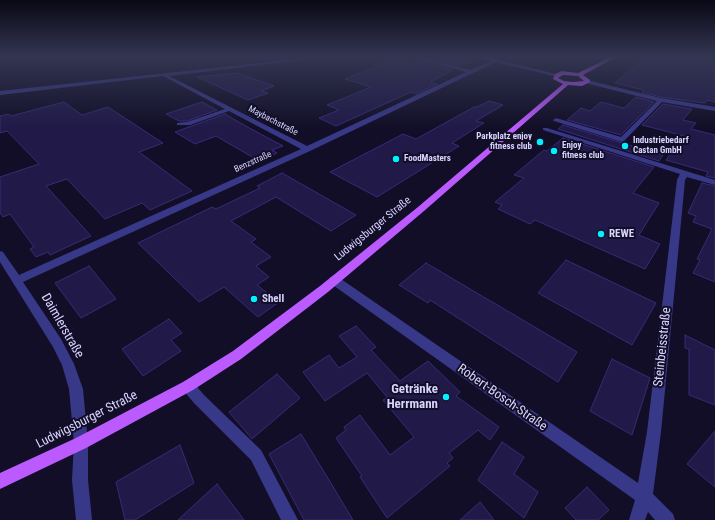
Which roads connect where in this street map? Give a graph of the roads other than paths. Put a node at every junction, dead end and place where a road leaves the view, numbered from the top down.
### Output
1 (116, 80) edge
2 (174, 80) edge
3 (453, 80) edge
4 (559, 80) edge
5 (587, 82) joint
6 (567, 83) junction
7 (0, 93) edge
8 (661, 100) junction
9 (230, 109) junction
10 (715, 109) edge
11 (179, 124) dead end
12 (307, 149) junction
13 (685, 173) junction
14 (715, 183) edge
15 (0, 254) edge
16 (18, 280) junction
17 (334, 280) junction
18 (188, 386) junction
19 (81, 443) junction
20 (0, 481) edge
21 (644, 497) junction
22 (84, 520) edge
23 (290, 520) edge
24 (637, 520) edge
25 (667, 520) edge

1 - 7 street
2 - 9 street, Maybachstraße
3 - 12 street, Benzstraße
4 - 6 main road
5 - 6 main road
5 - 8 street
6 - 17 main road, Ludwigsburger Straße
8 - 10 street
8 - 13 street
9 - 11 street
9 - 12 street, Maybachstraße
12 - 16 street, Benzstraße
13 - 14 street
13 - 21 street, Steinbeisstraße
15 - 16 street, Daimlerstraße
16 - 19 street, Daimlerstraße
17 - 18 main road, Ludwigsburger Straße
17 - 21 street, Robert-Bosch-Straße
18 - 19 main road, Ludwigsburger Straße
18 - 23 street
19 - 20 main road, Ludwigsburger Straße
19 - 22 street, Daimlerstraße
21 - 24 street, Steinbeisstraße
21 - 25 street, Robert-Bosch-Straße

